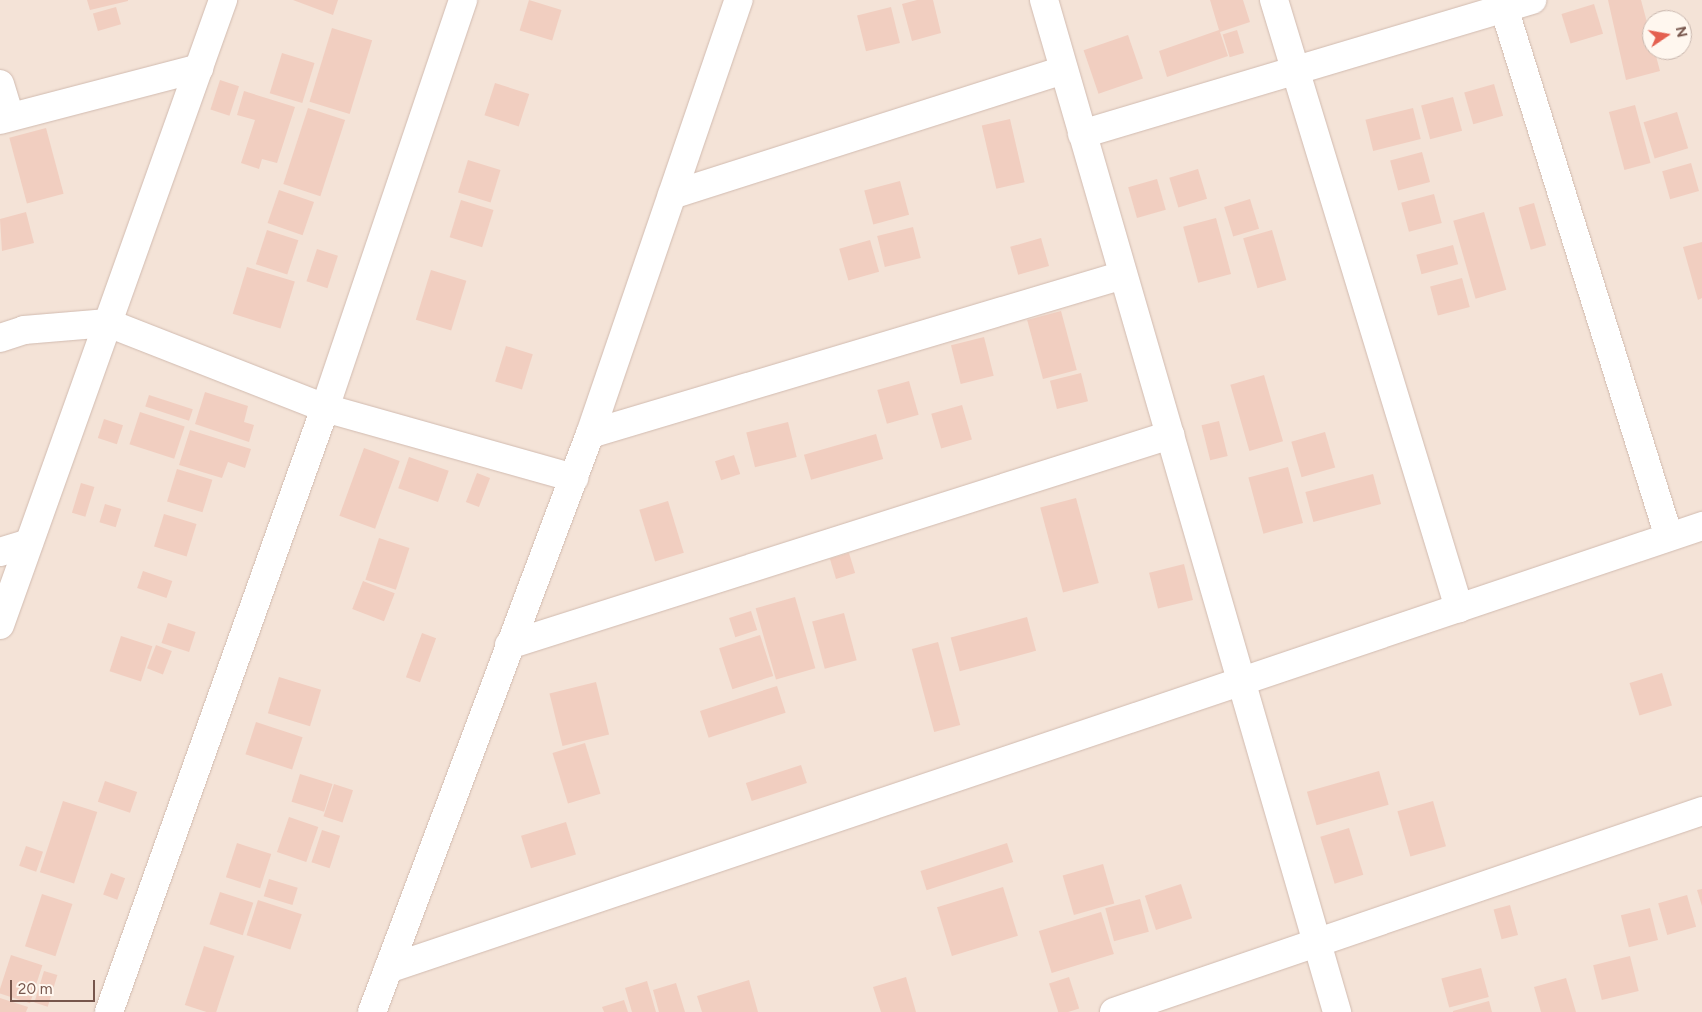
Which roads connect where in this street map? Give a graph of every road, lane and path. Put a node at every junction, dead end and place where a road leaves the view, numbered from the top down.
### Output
1 (223, 0) edge
2 (463, 0) edge
3 (739, 0) edge
4 (1044, 0) edge
5 (1274, 0) edge
6 (1532, 0) edge
7 (1504, 8) junction
8 (199, 68) junction
9 (1294, 68) junction
10 (1064, 70) junction
11 (0, 84) edge
12 (5, 119) edge
13 (1082, 134) junction
14 (672, 195) junction
15 (1123, 275) junction
16 (108, 323) junction
17 (0, 338) edge
18 (324, 408) junction
19 (590, 434) junction
20 (1170, 435) junction
21 (574, 478) junction
22 (1702, 526) edge
23 (1669, 537) junction
24 (29, 543) junction
25 (0, 552) edge
26 (1459, 608) junction
27 (0, 625) edge
28 (509, 645) junction
29 (1240, 682) junction
30 (1702, 811) edge
31 (1316, 942) junction
32 (388, 969) junction
33 (109, 1012) edge
34 (372, 1012) edge
35 (1114, 1012) edge
36 (1336, 1012) edge

1 - 8 street
2 - 18 street
3 - 14 street
4 - 10 street
5 - 9 street
6 - 7 street
7 - 9 street
7 - 23 street
8 - 12 street
8 - 16 street
9 - 13 street
9 - 26 street
10 - 13 street
10 - 14 street
11 - 12 street
13 - 15 street
14 - 19 street
15 - 19 street
15 - 20 street
16 - 17 street
16 - 18 street
16 - 24 street
18 - 21 street
18 - 33 street
19 - 21 street
20 - 28 street
20 - 29 street
21 - 28 street
22 - 23 street
23 - 26 street
24 - 25 street
24 - 27 street
26 - 29 street
28 - 32 street
29 - 31 street
29 - 32 street
30 - 31 street
31 - 35 street
31 - 36 street
32 - 34 street

